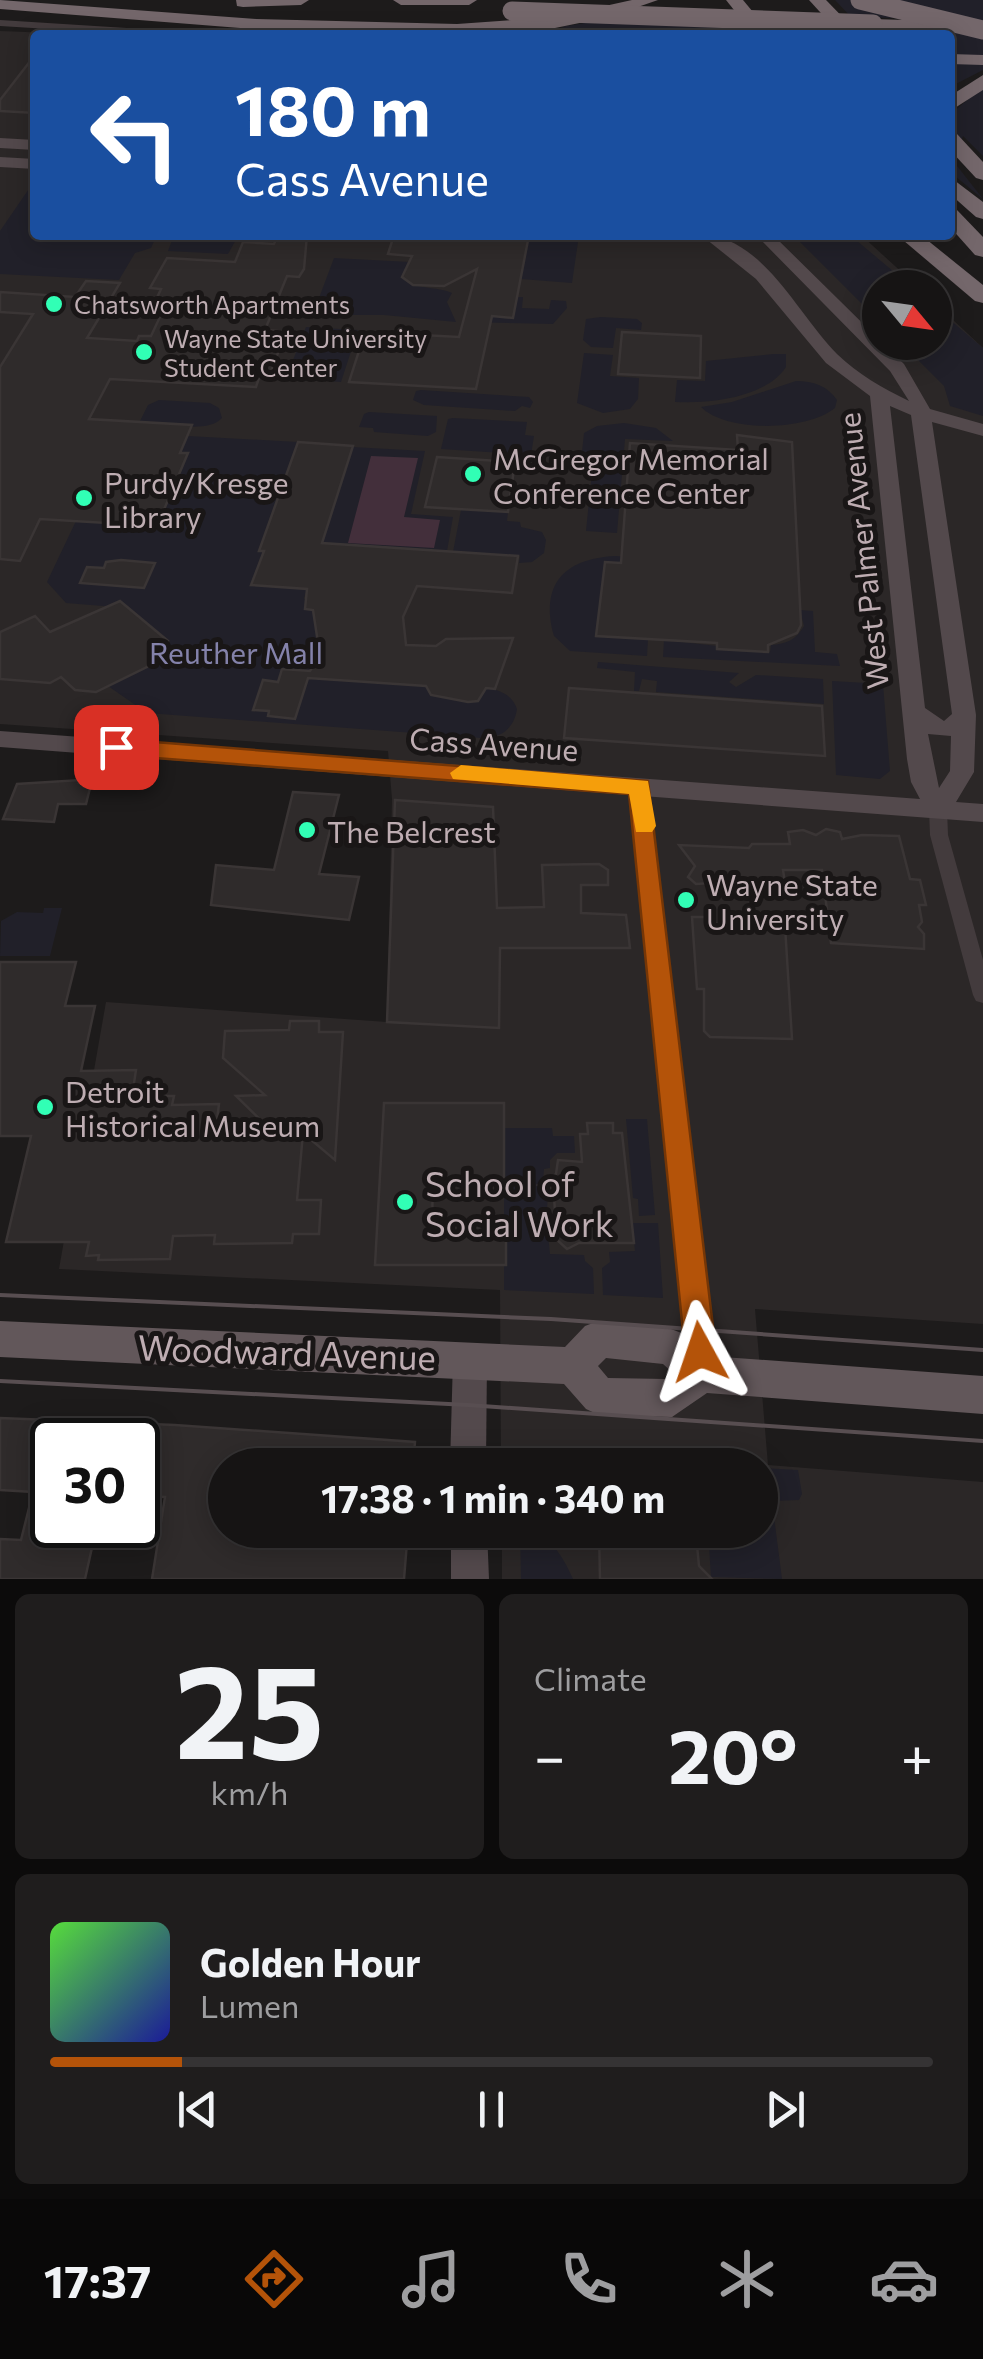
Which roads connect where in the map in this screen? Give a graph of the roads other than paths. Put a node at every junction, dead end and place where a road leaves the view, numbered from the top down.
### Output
1 (301, 0) edge
2 (401, 0) edge
3 (469, 0) edge
4 (650, 0) edge
5 (734, 0) edge
6 (817, 0) edge
7 (860, 0) edge
8 (232, 2) edge
9 (319, 4) dead end
10 (0, 6) edge
11 (376, 6) dead end
12 (0, 24) edge
13 (983, 28) edge
14 (267, 29) edge
15 (104, 30) edge
16 (537, 30) edge
17 (759, 30) edge
18 (846, 30) edge
19 (955, 59) edge
20 (983, 60) edge
21 (983, 81) edge
22 (955, 101) edge
23 (0, 143) edge
24 (955, 143) edge
25 (30, 145) edge
26 (0, 162) edge
27 (30, 164) edge
28 (979, 169) edge
29 (955, 188) edge
30 (983, 213) edge
31 (955, 219) edge
32 (720, 240) edge
33 (769, 240) edge
34 (914, 240) edge
35 (943, 240) edge
36 (983, 250) edge
37 (983, 284) edge
38 (983, 296) edge
39 (795, 313) junction
40 (862, 335) edge
41 (885, 360) edge
42 (887, 360) edge
43 (879, 395) junction
44 (922, 413) junction
45 (983, 430) edge
46 (882, 439) junction
47 (926, 453) junction
48 (890, 508) junction
49 (934, 512) junction
50 (912, 706) junction
51 (964, 715) junction
52 (0, 739) edge
53 (640, 786) junction
54 (938, 810) junction
55 (983, 813) edge
56 (983, 995) edge
57 (0, 1339) edge
58 (470, 1359) junction
59 (573, 1366) junction
60 (701, 1374) junction
61 (983, 1395) edge
62 (468, 1448) edge
63 (469, 1548) edge
64 (470, 1579) edge

1 - 8 highway
2 - 3 highway
4 - 14 highway
5 - 17 highway
6 - 18 highway
7 - 13 highway, bridge
8 - 9 highway
8 - 16 highway
10 - 14 highway
11 - 13 highway, bridge
12 - 15 street
19 - 20 highway
21 - 22 highway
23 - 25 street
24 - 28 highway
26 - 27 street
29 - 30 highway
31 - 36 highway
32 - 39 street, West Palmer Avenue
33 - 40 street
34 - 38 highway
35 - 37 highway
39 - 41 street
39 - 43 street, West Palmer Avenue
42 - 44 street
43 - 44 street
43 - 46 street, West Palmer Avenue
44 - 45 street
44 - 47 street
46 - 47 street
46 - 48 street, West Palmer Avenue
47 - 49 street
48 - 49 street
48 - 50 street, West Palmer Avenue
49 - 51 street
50 - 51 street
50 - 54 street, West Palmer Avenue
51 - 54 street
52 - 53 street, Cass Avenue
53 - 54 street, Cass Avenue
53 - 60 street
54 - 55 street, Cass Avenue
54 - 56 street, West Palmer Avenue
57 - 58 main road, Woodward Avenue
58 - 59 main road, Woodward Avenue
58 - 62 street
59 - 60 main road
59 - 60 main road
60 - 61 main road
63 - 64 street

